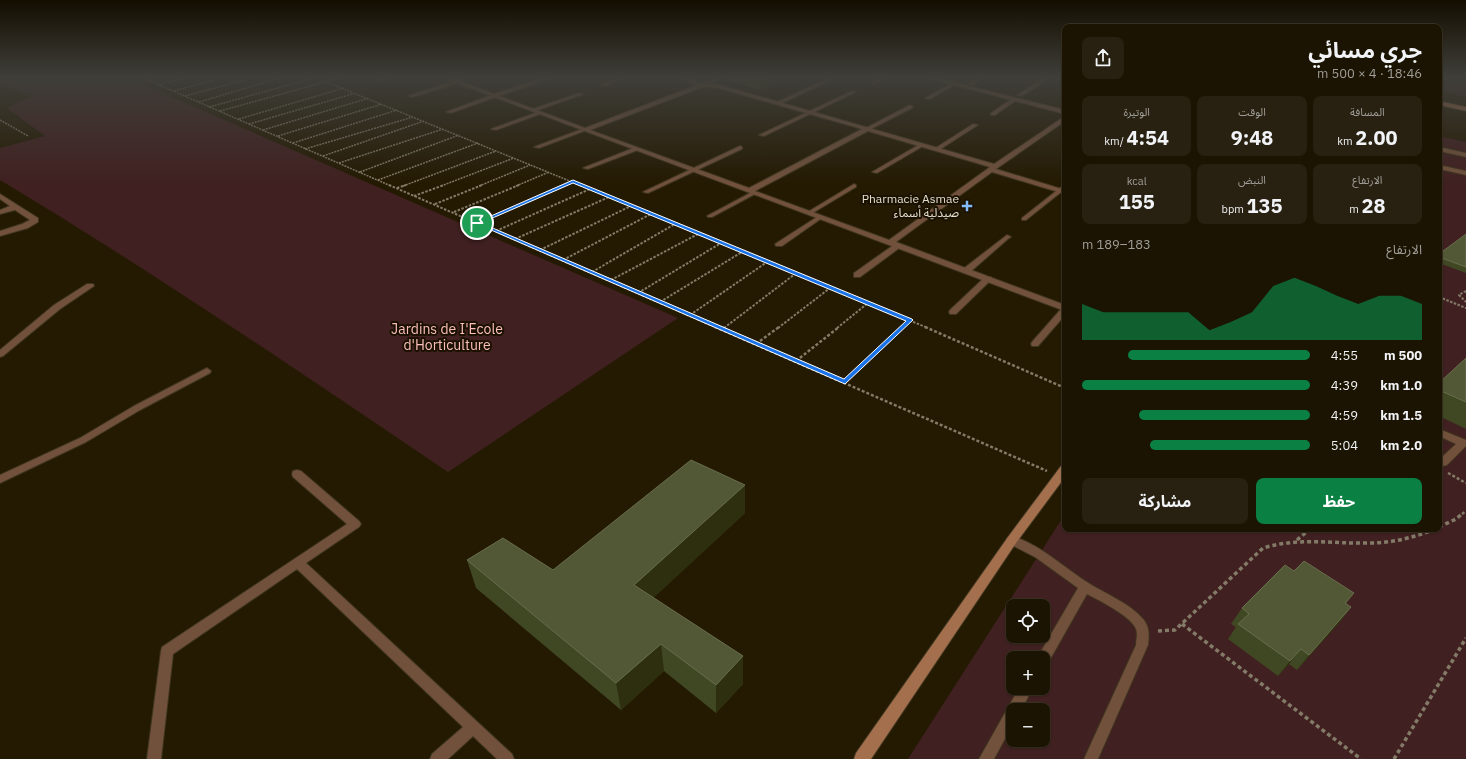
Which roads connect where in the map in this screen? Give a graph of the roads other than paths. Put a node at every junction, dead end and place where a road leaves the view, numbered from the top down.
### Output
1 (630, 112) edge
2 (810, 112) edge
3 (811, 112) edge
4 (899, 112) edge
5 (540, 113) joint
6 (1062, 120) edge
7 (975, 125) dead end
8 (494, 129) dead end
9 (867, 129) junction
10 (584, 130) junction
11 (762, 135) dead end
12 (922, 145) junction
13 (537, 147) dead end
14 (740, 148) dead end
15 (636, 149) junction
16 (937, 149) junction
17 (1442, 150) edge
18 (1466, 155) edge
19 (586, 168) dead end
20 (992, 168) junction
21 (1442, 168) edge
22 (693, 170) junction
23 (875, 172) dead end
24 (1466, 174) edge
25 (854, 186) dead end
26 (1062, 189) edge
27 (1062, 190) edge
28 (646, 192) dead end
29 (752, 192) junction
30 (0, 196) edge
31 (16, 207) junction
32 (0, 212) edge
33 (809, 213) junction
34 (710, 216) dead end
35 (820, 217) junction
36 (1024, 219) dead end
37 (0, 234) edge
38 (1007, 237) dead end
39 (890, 243) junction
40 (779, 244) dead end
41 (898, 246) junction
42 (966, 271) junction
43 (857, 276) dead end
44 (988, 279) junction
45 (90, 286) dead end
46 (1062, 308) edge
47 (953, 312) dead end
48 (1062, 312) edge
49 (1035, 344) dead end
50 (0, 354) edge
51 (207, 371) dead end
52 (1442, 433) edge
53 (1442, 462) edge
54 (297, 474) dead end
55 (1062, 474) edge
56 (0, 479) edge
57 (1012, 540) junction
58 (298, 562) junction
59 (1085, 586) junction
60 (1048, 651) edge
61 (1006, 723) edge
62 (473, 727) junction
63 (154, 759) edge
64 (437, 759) edge
65 (507, 759) edge
66 (862, 759) edge
67 (986, 759) edge
68 (1091, 759) edge

1 - 10 street
2 - 11 lane
3 - 9 street
4 - 9 lane
5 - 8 lane
5 - 10 street
6 - 20 street
7 - 16 lane
9 - 12 street
9 - 29 street
10 - 13 lane
10 - 15 street
12 - 16 street
12 - 23 lane
14 - 22 lane
15 - 19 lane
15 - 22 street
16 - 20 street
17 - 18 lane
20 - 26 street
20 - 39 street
21 - 24 lane
22 - 28 lane
22 - 29 street
25 - 33 lane
27 - 36 lane
29 - 33 street
29 - 34 lane
30 - 31 street
31 - 32 street
31 - 37 street
33 - 35 street
35 - 39 street
35 - 40 lane
38 - 42 lane
39 - 41 street
41 - 42 street
41 - 43 lane
42 - 44 street
44 - 46 street
44 - 47 lane
45 - 50 lane
48 - 49 lane
51 - 56 lane
52 - 53 lane
54 - 58 lane
55 - 57 main road
57 - 59 lane
57 - 66 main road
58 - 62 lane
58 - 63 lane
59 - 60 lane
59 - 68 lane
61 - 67 lane
62 - 64 lane
62 - 65 lane

